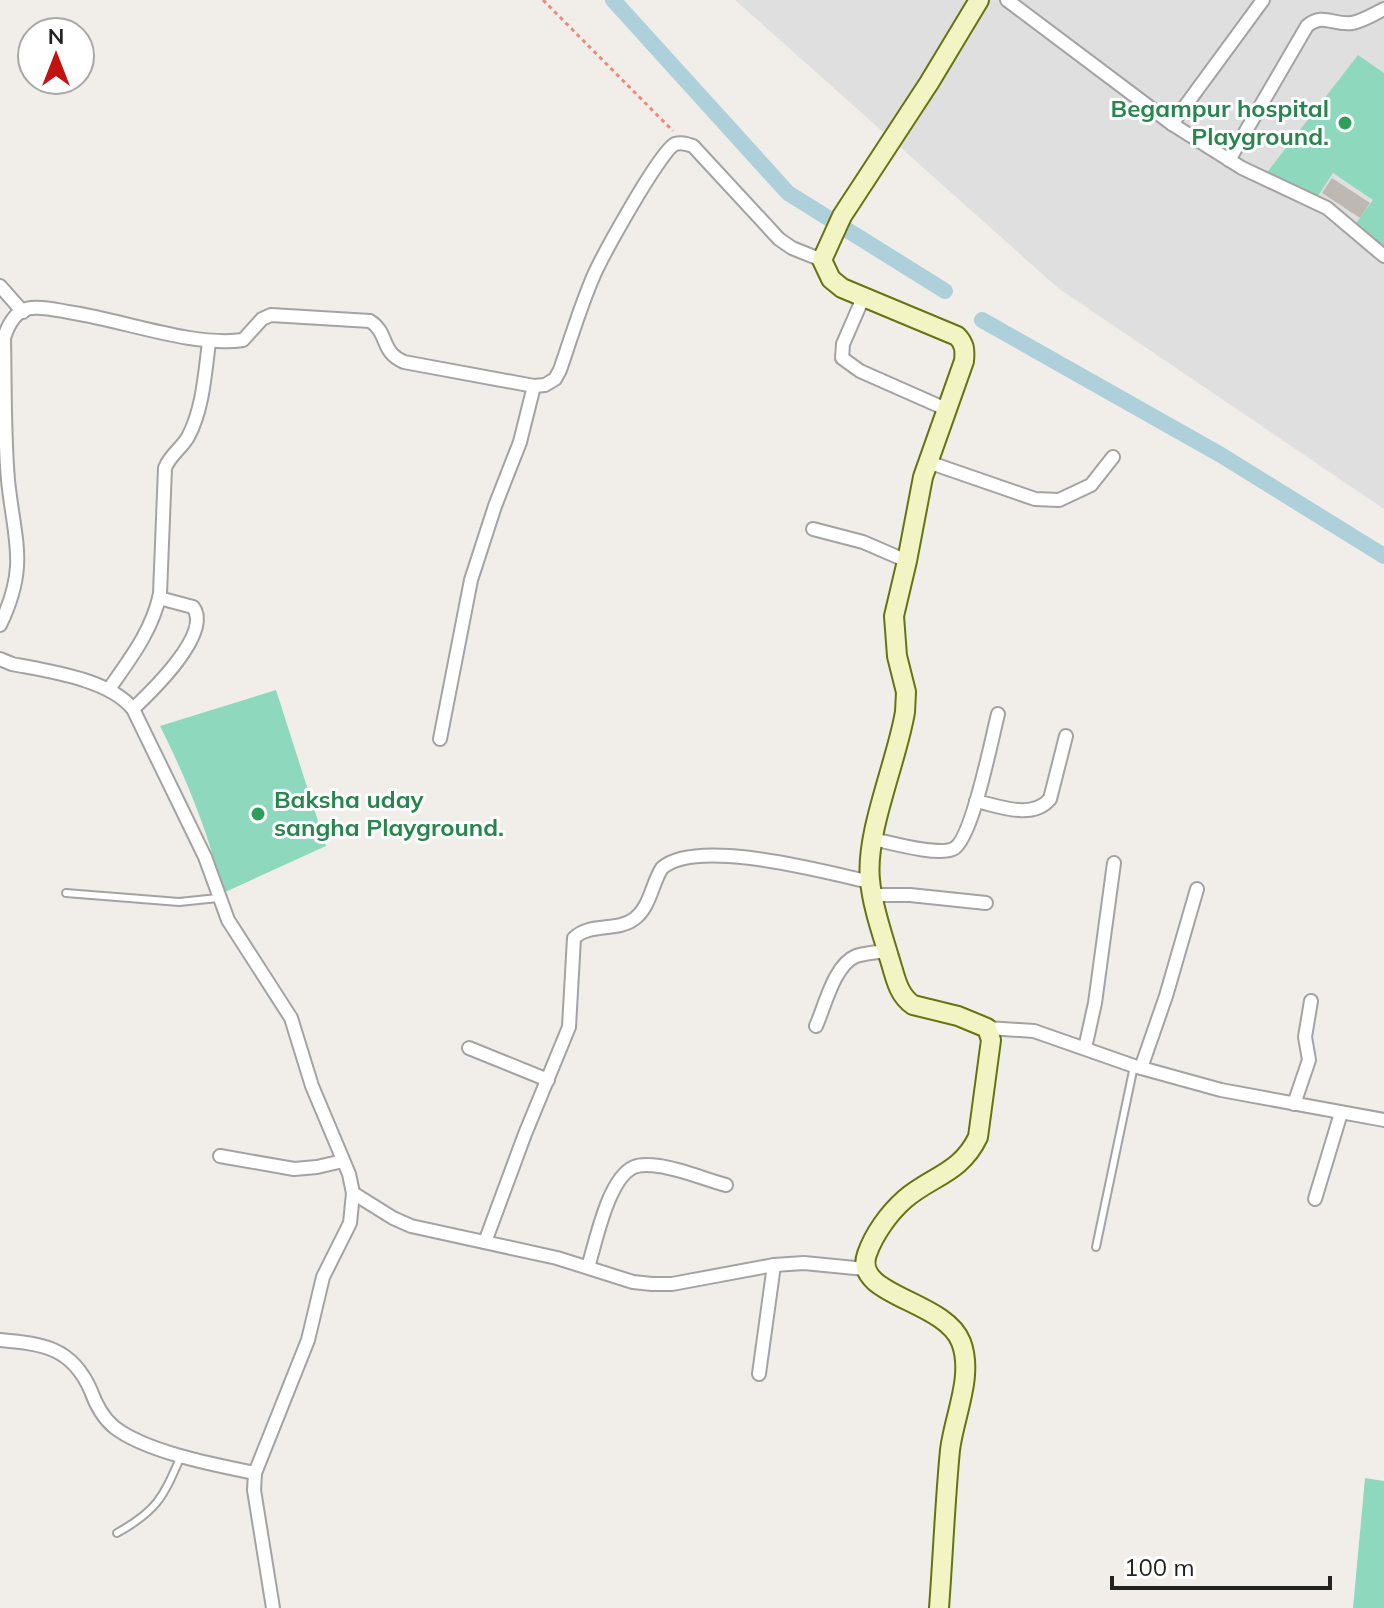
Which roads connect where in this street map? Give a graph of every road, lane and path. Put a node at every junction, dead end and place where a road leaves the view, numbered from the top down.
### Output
1 (543, 0) edge
2 (979, 0) edge
3 (1007, 0) edge
4 (1263, 0) edge
5 (1384, 9) edge
6 (1172, 124) junction
7 (684, 142) junction
8 (1229, 160) junction
9 (824, 254) junction
10 (1384, 256) edge
11 (0, 286) edge
12 (863, 298) junction
13 (23, 312) junction
14 (209, 342) junction
15 (534, 386) junction
16 (946, 409) junction
17 (1113, 457) dead end
18 (928, 462) junction
19 (813, 529) dead end
20 (907, 561) junction
21 (159, 598) junction
22 (0, 625) edge
23 (0, 659) edge
24 (109, 689) junction
25 (133, 709) junction
26 (998, 714) dead end
27 (1066, 736) dead end
28 (440, 739) dead end
29 (976, 801) junction
30 (873, 839) junction
31 (1114, 863) dead end
32 (871, 888) junction
33 (1197, 889) dead end
34 (66, 893) dead end
35 (218, 898) junction
36 (986, 903) dead end
37 (888, 951) junction
38 (1311, 1001) dead end
39 (816, 1026) dead end
40 (987, 1028) junction
41 (469, 1048) dead end
42 (1085, 1048) junction
43 (1137, 1067) junction
44 (548, 1080) junction
45 (1294, 1104) junction
46 (1341, 1113) junction
47 (1384, 1120) edge
48 (220, 1156) dead end
49 (343, 1161) junction
50 (726, 1185) dead end
51 (353, 1193) junction
52 (1315, 1199) dead end
53 (485, 1242) junction
54 (1096, 1247) dead end
55 (774, 1265) junction
56 (588, 1267) junction
57 (865, 1269) junction
58 (0, 1340) edge
59 (759, 1374) dead end
60 (181, 1456) junction
61 (255, 1473) junction
62 (117, 1533) dead end
63 (273, 1608) edge
64 (939, 1608) edge

1 - 7 path
2 - 9 street
3 - 6 street
4 - 6 street
5 - 8 street
6 - 8 street
7 - 9 street
7 - 15 street
8 - 10 street
9 - 12 street
11 - 13 street
12 - 16 street
12 - 16 street
13 - 14 street
13 - 22 street
14 - 15 street
14 - 21 street
15 - 28 street
16 - 18 street
17 - 18 street
18 - 20 street
19 - 20 street
20 - 30 street
21 - 24 street
21 - 25 street
23 - 24 street
24 - 25 street
25 - 35 street
26 - 29 street
27 - 29 street
29 - 30 street
30 - 32 street
31 - 42 street
32 - 36 street
32 - 37 street
32 - 44 street
33 - 43 street
34 - 35 lane
35 - 49 street
37 - 39 street
37 - 40 street
38 - 45 street
40 - 42 street
40 - 57 street
41 - 44 street
42 - 43 street
43 - 45 street
43 - 54 lane
44 - 53 street
45 - 46 street
46 - 47 street
46 - 52 street
48 - 49 street
49 - 51 street
50 - 56 street
51 - 53 street
51 - 61 street
53 - 56 street
55 - 56 street
55 - 57 street
55 - 59 street
57 - 64 street
58 - 60 street
60 - 61 street
60 - 62 lane
61 - 63 street

